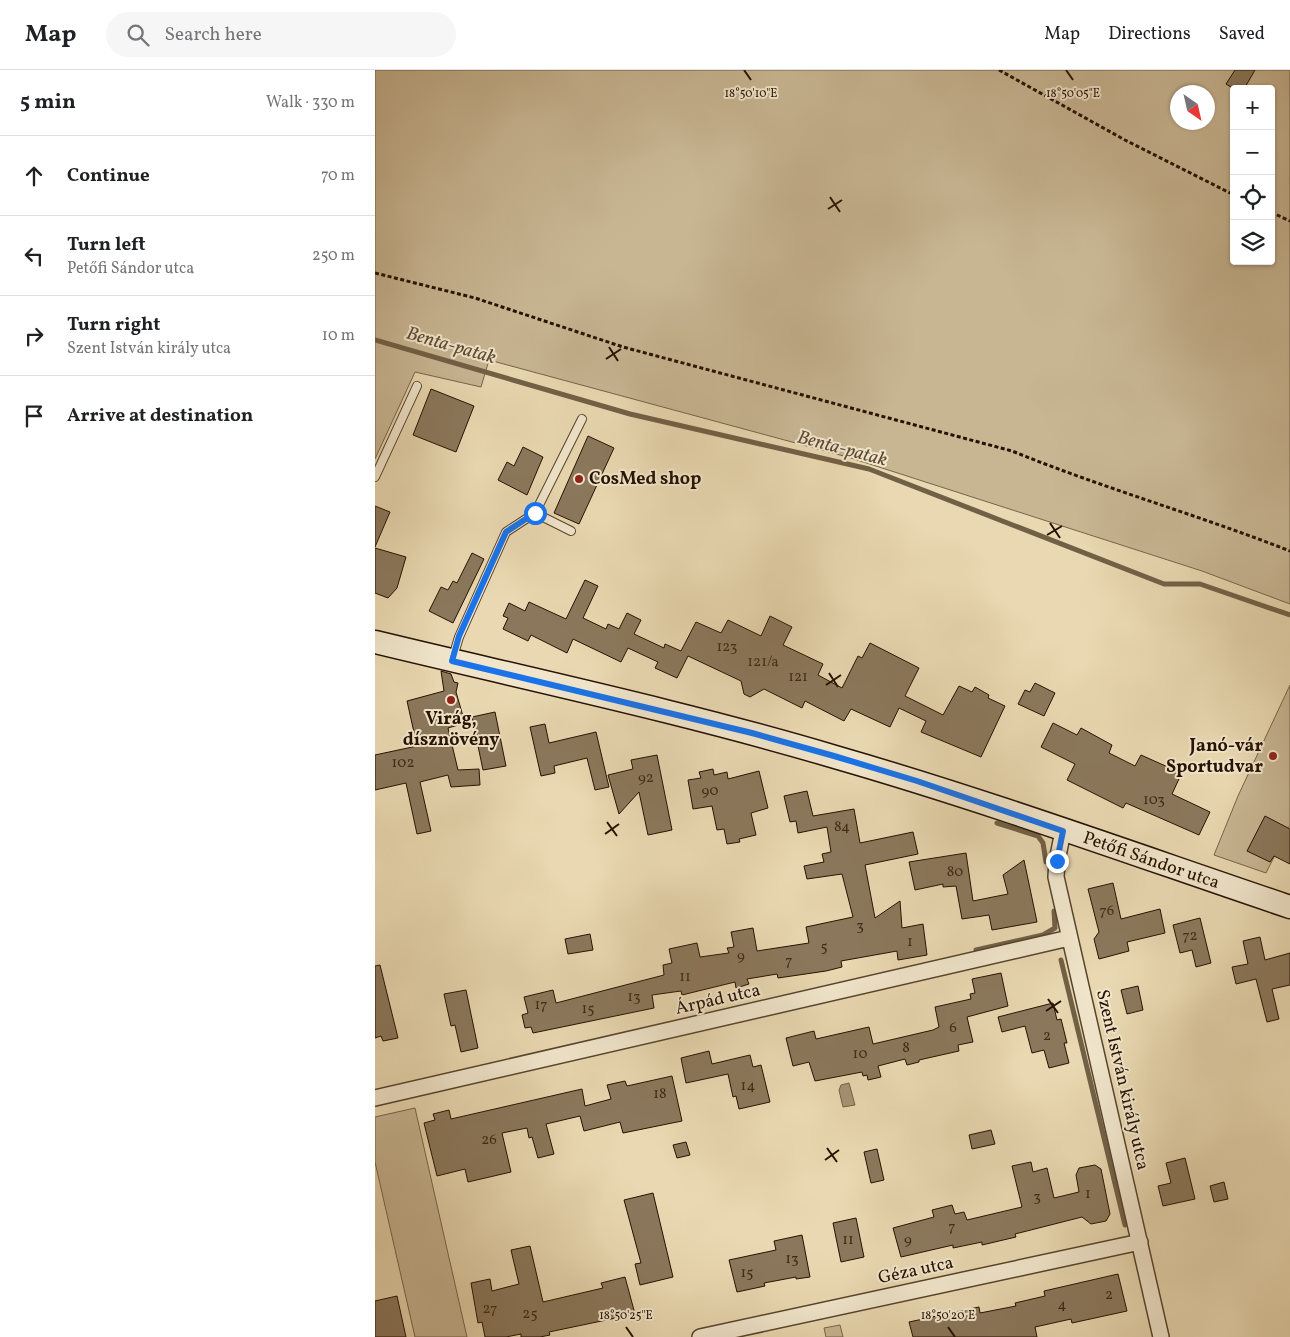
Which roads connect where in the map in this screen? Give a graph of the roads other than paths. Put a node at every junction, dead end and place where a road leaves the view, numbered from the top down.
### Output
1 (417, 386) dead end
2 (582, 419) dead end
3 (375, 477) edge
4 (535, 513) junction
5 (571, 531) dead end
6 (375, 642) edge
7 (452, 661) junction
8 (1063, 831) junction
9 (1290, 907) edge
10 (1069, 938) junction
11 (375, 1098) edge
12 (1140, 1242) junction
13 (700, 1337) edge
14 (1161, 1337) edge

1 - 3 lane
2 - 4 lane
4 - 5 lane
4 - 7 lane
6 - 7 main road, Petőfi Sándor utca
7 - 8 main road, Petőfi Sándor utca
8 - 9 main road, Petőfi Sándor utca
8 - 10 street, Szent István király utca
10 - 11 street, Árpád utca
10 - 12 street, Szent István király utca
12 - 13 street, Géza utca
12 - 14 street, Szent István király utca

